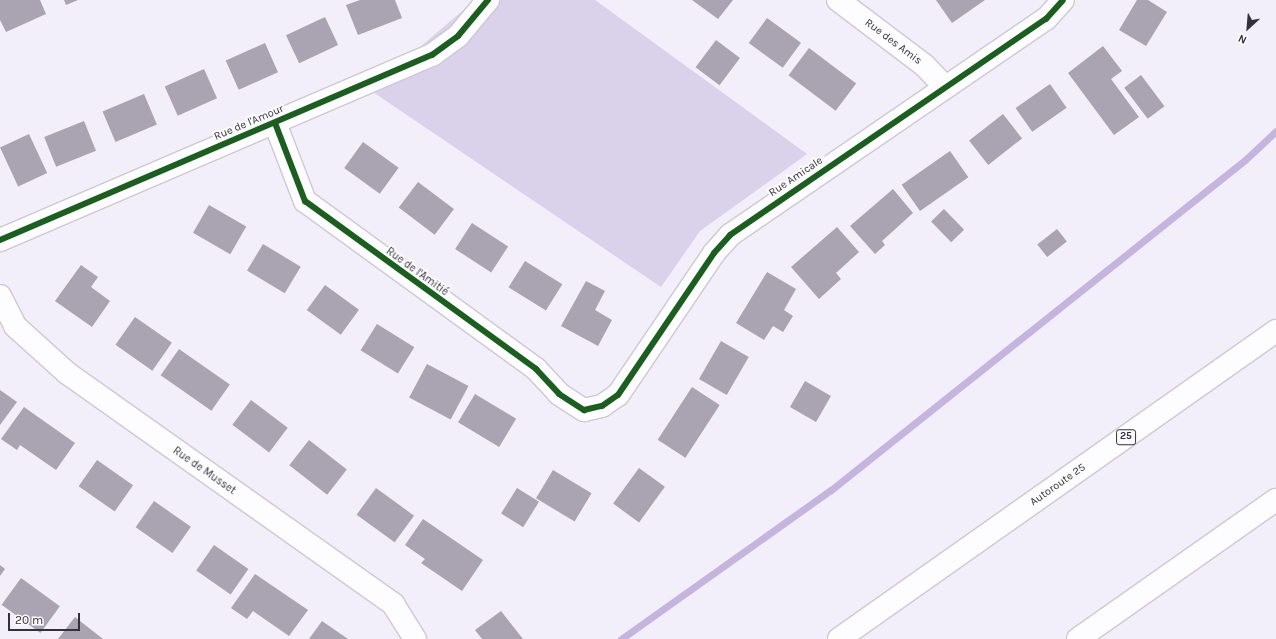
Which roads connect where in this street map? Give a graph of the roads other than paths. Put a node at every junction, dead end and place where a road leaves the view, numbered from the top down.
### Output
1 (488, 0) edge
2 (838, 0) edge
3 (1063, 0) edge
4 (945, 87) junction
5 (275, 123) junction
6 (0, 240) edge
7 (0, 296) edge
8 (1276, 331) edge
9 (584, 410) joint
10 (1276, 500) edge
11 (415, 639) edge
12 (839, 639) edge
13 (1078, 639) edge

1 - 5 main road, Rue de l'Amour
2 - 4 main road, Rue des Amis
3 - 4 main road, Rue Amicale
4 - 9 main road, Rue Amicale
5 - 6 main road, Rue de l'Amour
5 - 9 main road, Rue de l'Amitié
7 - 11 main road, Rue de Musset
8 - 12 main road, Autoroute 25 / 25
10 - 13 main road

